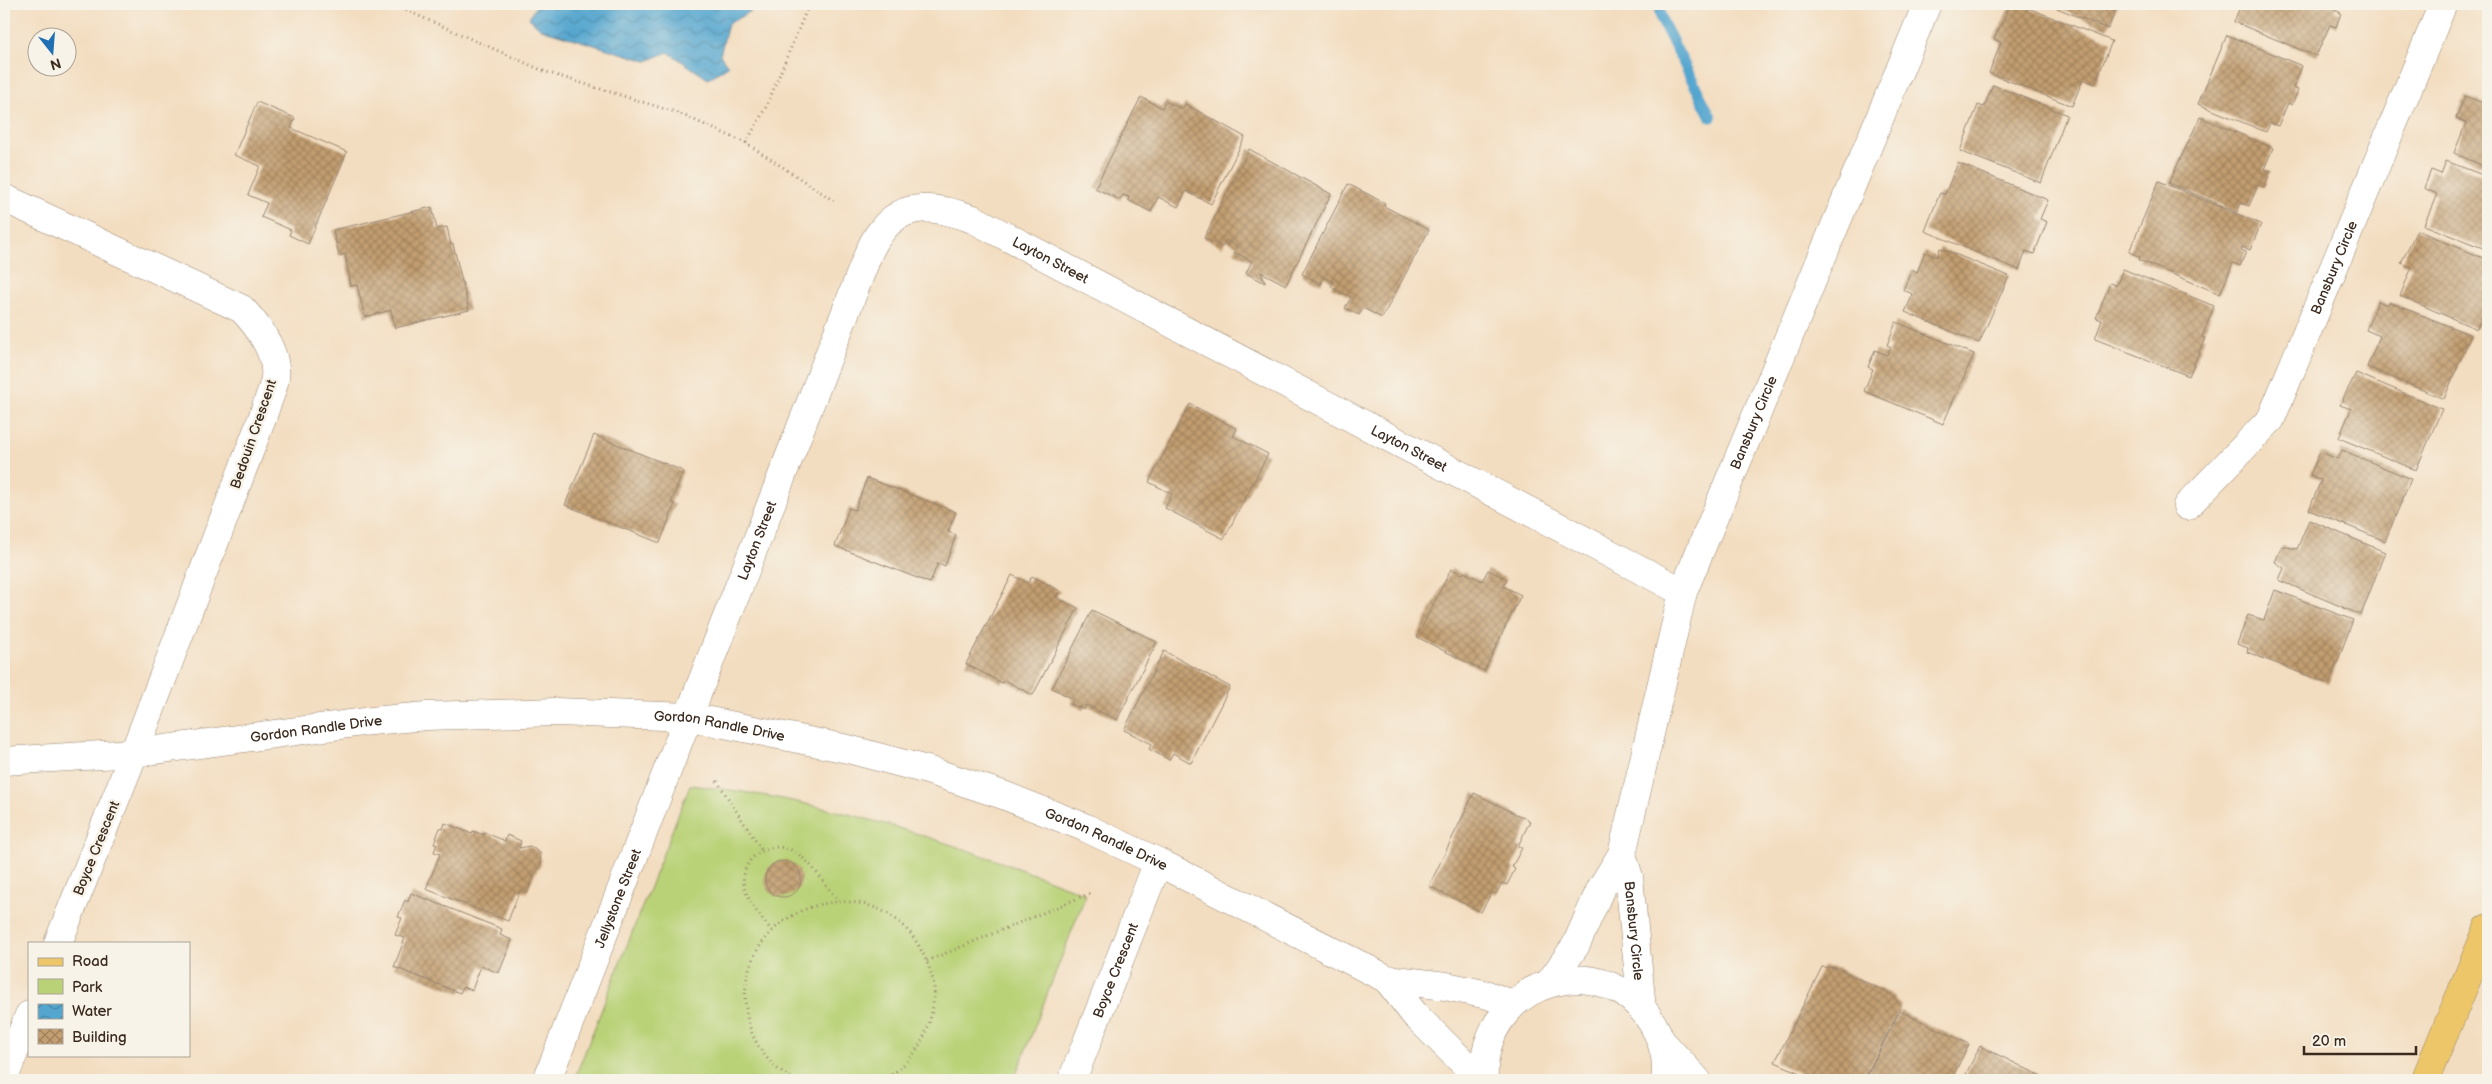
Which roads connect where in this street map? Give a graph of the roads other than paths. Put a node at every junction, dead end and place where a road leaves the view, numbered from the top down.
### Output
1 (1927, 4) edge
2 (2443, 4) edge
3 (4, 198) edge
4 (2187, 506) dead end
5 (1683, 592) junction
6 (690, 717) junction
7 (134, 754) junction
8 (4, 761) edge
9 (1622, 854) junction
10 (1158, 862) junction
11 (2488, 928) edge
12 (58, 942) edge
13 (1387, 979) junction
14 (1550, 982) junction
15 (1512, 1004) junction
16 (1642, 1009) junction
17 (28, 1019) edge
18 (1662, 1042) junction
19 (6, 1074) dead end
20 (547, 1080) edge
21 (1072, 1080) edge
22 (1482, 1080) edge
23 (1665, 1080) edge
24 (1697, 1080) edge
25 (2425, 1080) edge

1 - 5 street, Bansbury Circle
2 - 4 street, Bansbury Circle
3 - 7 street, Bedouin Crescent
5 - 6 street, Layton Street
5 - 9 street, Bansbury Circle
6 - 7 street, Gordon Randle Drive
6 - 10 street, Gordon Randle Drive
6 - 20 street, Jellystone Street
7 - 8 street, Gordon Randle Drive
7 - 12 street, Boyce Crescent
9 - 14 street, Bansbury Circle
9 - 16 street, Bansbury Circle
10 - 13 street, Gordon Randle Drive
10 - 21 street, Boyce Crescent
11 - 25 main road
13 - 15 street, Gordon Randle Drive
13 - 22 street, Gordon Randle Drive
14 - 15 street
14 - 16 street
15 - 22 street
16 - 18 street
17 - 19 street
18 - 23 street
18 - 24 street

